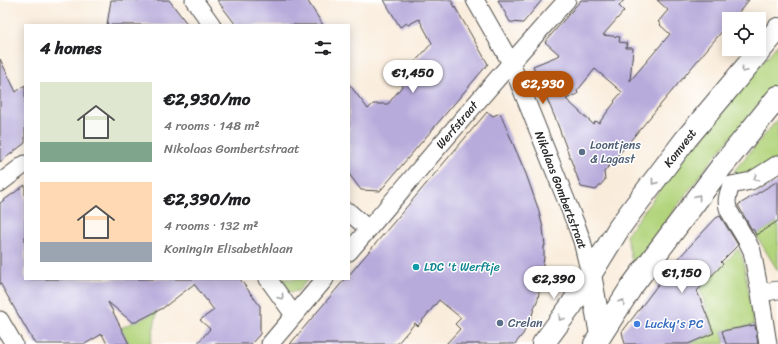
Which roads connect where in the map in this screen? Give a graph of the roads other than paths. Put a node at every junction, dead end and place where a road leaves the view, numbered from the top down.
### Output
1 (194, 0) edge
2 (475, 0) edge
3 (567, 0) edge
4 (211, 24) edge
5 (778, 29) edge
6 (511, 63) junction
7 (778, 98) edge
8 (778, 164) edge
9 (24, 165) edge
10 (726, 176) junction
11 (0, 183) edge
12 (350, 213) edge
13 (368, 229) junction
14 (350, 251) edge
15 (590, 274) junction
16 (269, 280) edge
17 (324, 280) edge
18 (778, 290) edge
19 (760, 293) junction
20 (294, 315) junction
21 (0, 320) edge
22 (600, 341) edge
23 (14, 344) edge
24 (270, 344) edge
25 (543, 344) edge
26 (768, 344) edge

1 - 4 street
2 - 6 street, Nikolaas Gombertstraat
3 - 6 street, Werfstraat
5 -> 15 main road, Komvest
6 - 13 street, Werfstraat
6 - 15 street, Nikolaas Gombertstraat
7 - 10 main road
8 -> 10 street
9 - 11 street
10 - 19 street
22 -> 10 main road
12 - 13 street
13 - 14 street, Werfstraat
15 - 22 main road
15 -> 25 main road, Komvest
16 -> 20 street
17 - 20 street
18 - 19 street
19 - 26 street
20 - 24 street
21 - 23 street

